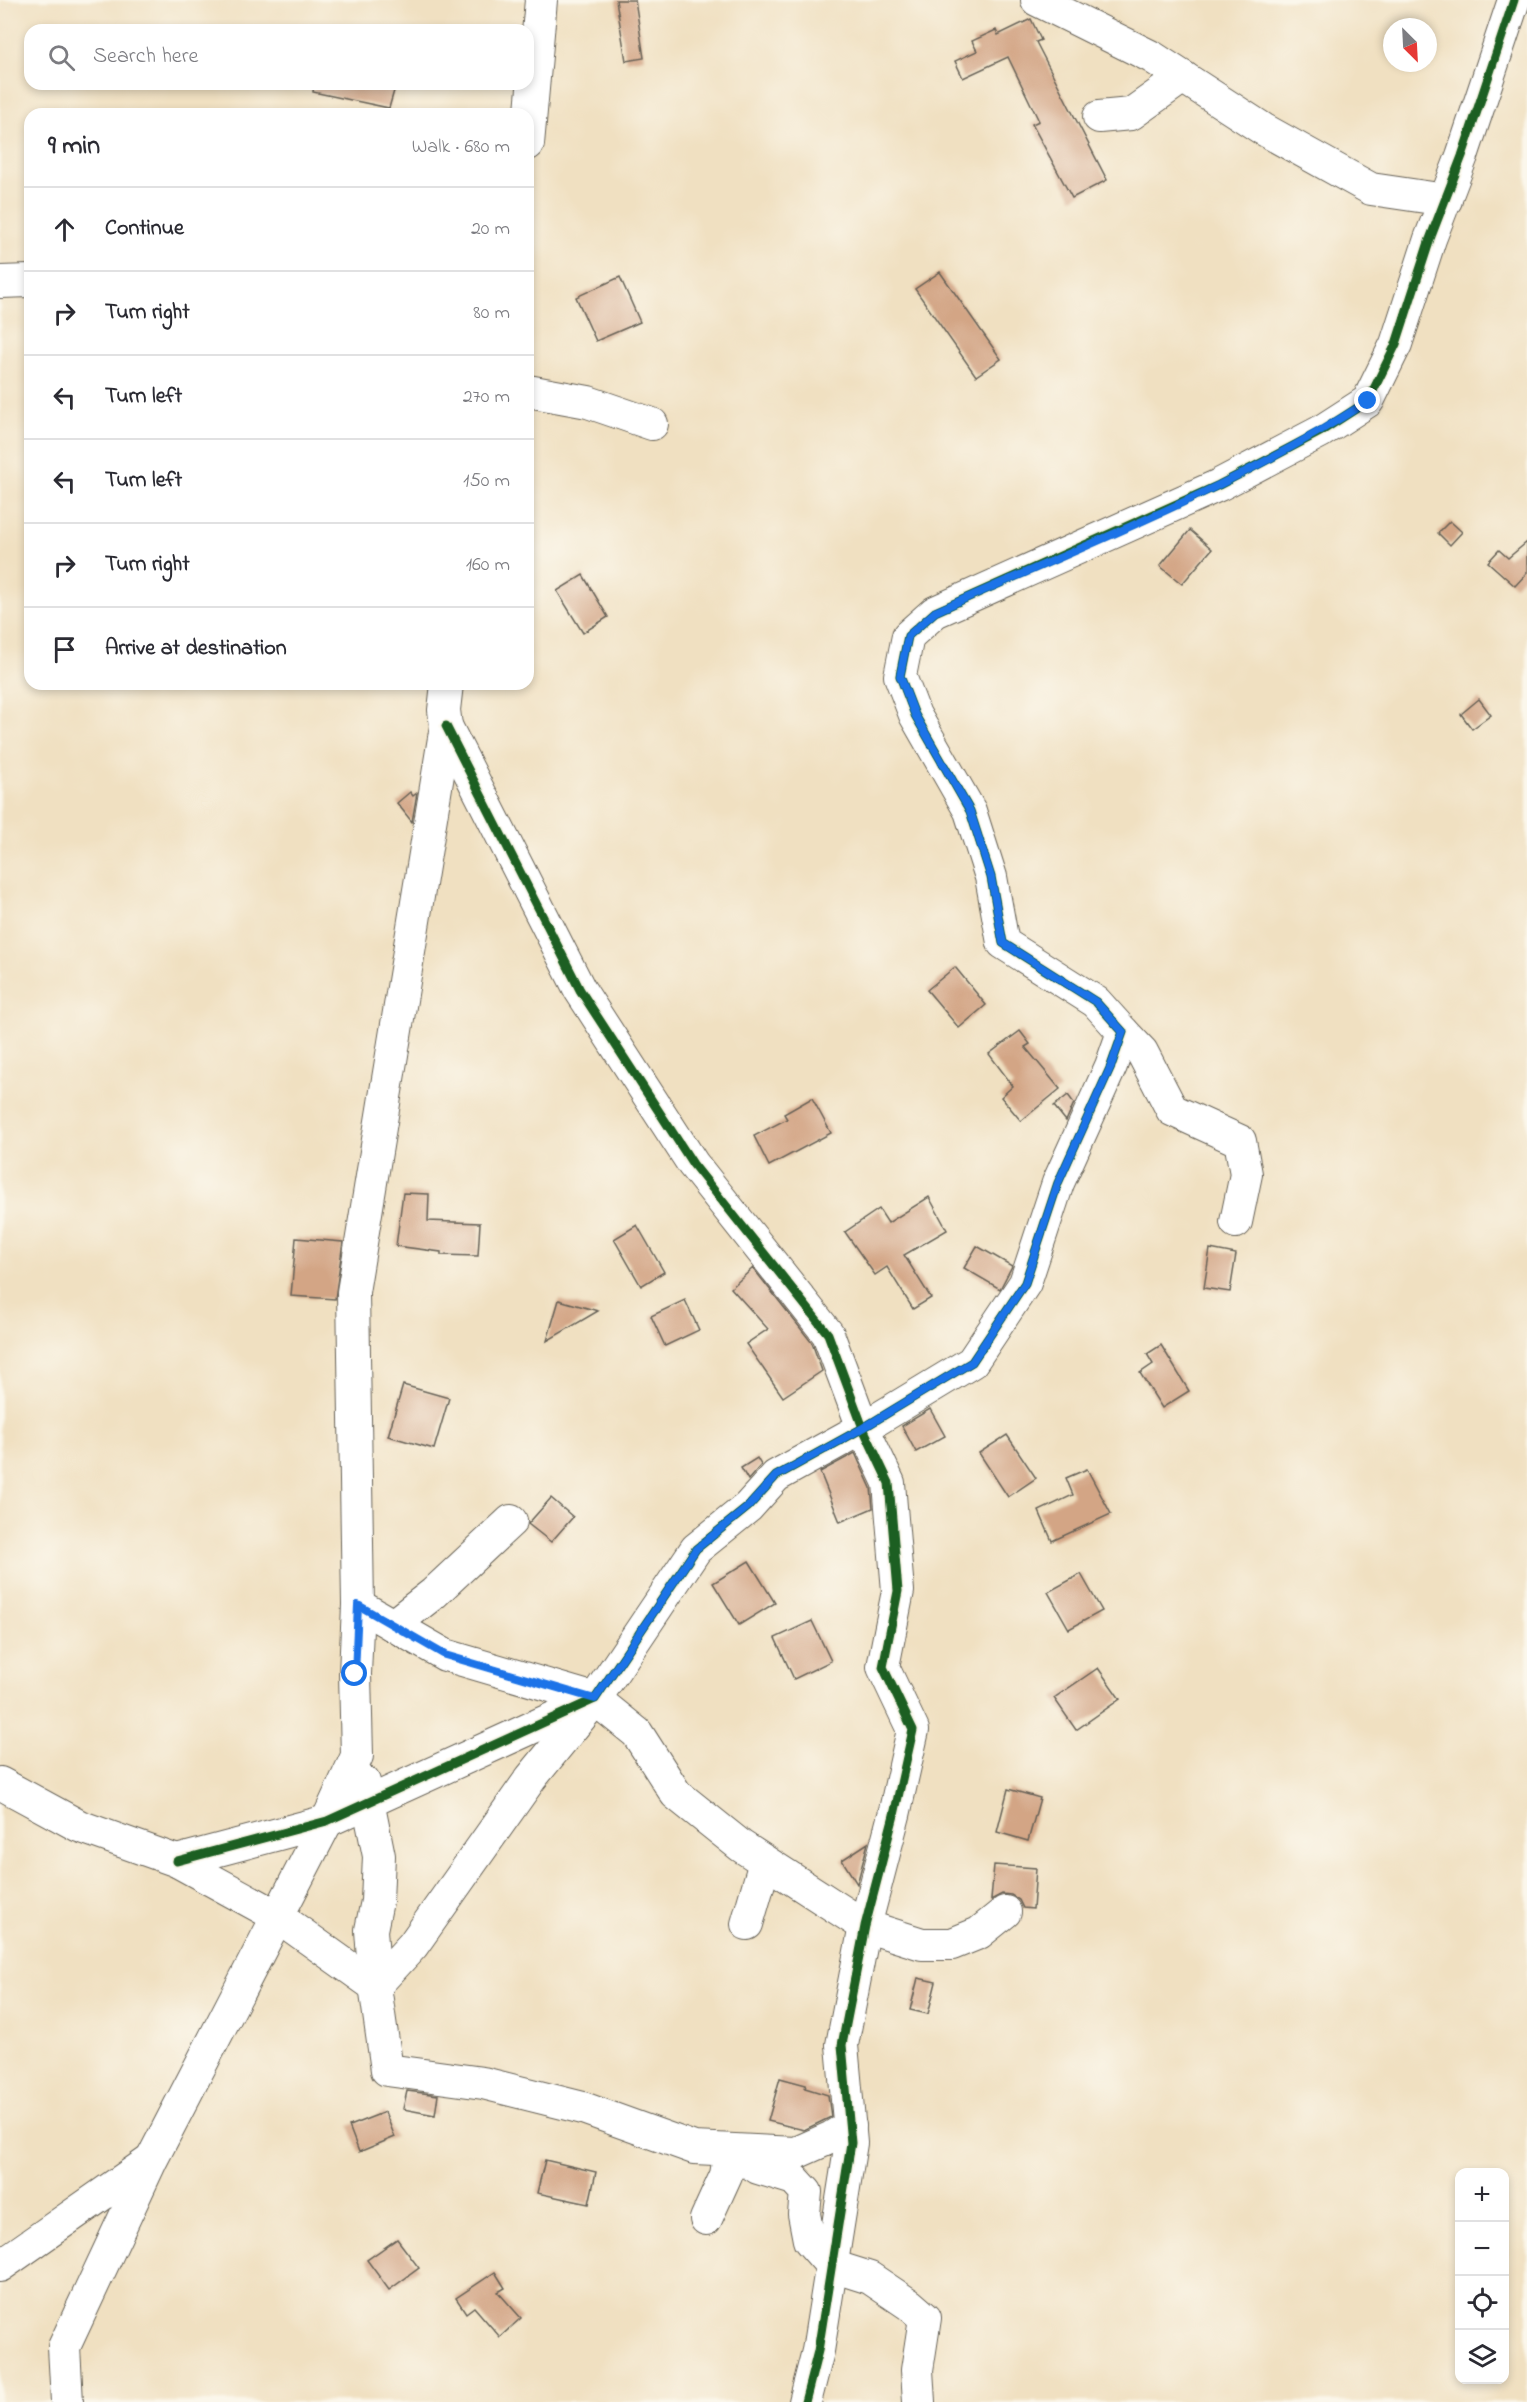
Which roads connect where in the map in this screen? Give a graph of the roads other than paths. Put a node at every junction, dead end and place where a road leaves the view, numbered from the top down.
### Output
1 (542, 0) edge
2 (1037, 0) edge
3 (1514, 0) edge
4 (1183, 77) junction
5 (534, 82) edge
6 (533, 90) edge
7 (532, 108) edge
8 (1099, 117) dead end
9 (1446, 200) junction
10 (24, 280) edge
11 (0, 282) edge
12 (534, 392) edge
13 (652, 424) dead end
14 (446, 690) edge
15 (446, 726) junction
16 (1123, 1032) junction
17 (1236, 1222) dead end
18 (863, 1428) junction
19 (511, 1521) dead end
20 (358, 1605) junction
21 (393, 1625) junction
22 (595, 1699) junction
23 (357, 1756) junction
24 (0, 1782) edge
25 (369, 1802) junction
26 (327, 1821) junction
27 (177, 1861) junction
28 (765, 1862) junction
29 (1005, 1912) dead end
30 (278, 1916) junction
31 (747, 1924) dead end
32 (865, 1926) junction
33 (375, 1986) junction
34 (850, 2126) junction
35 (730, 2150) junction
36 (151, 2161) junction
37 (706, 2219) dead end
38 (0, 2266) edge
39 (832, 2266) junction
40 (67, 2402) edge
41 (805, 2402) edge
42 (919, 2402) edge

1 - 5 street
2 - 4 street
3 - 9 street
4 - 8 street
4 - 9 street
6 - 7 street
9 - 16 street
10 - 11 street
12 - 13 street
14 - 15 street
15 - 18 street
15 - 20 street
16 - 17 street
16 - 18 street
18 - 22 street
18 - 32 street
19 - 21 street
20 - 21 street
20 - 23 street
21 - 22 street
22 - 25 street
22 - 28 street
22 - 33 street
23 - 25 street
23 - 26 street
24 - 27 street
25 - 26 street
25 - 33 street
26 - 27 street
26 - 30 street
27 - 30 street
28 - 31 street
28 - 32 street
29 - 32 street
30 - 33 street
30 - 36 street
32 - 34 street
33 - 35 street
34 - 35 street
34 - 39 street
35 - 37 street
35 - 39 street
36 - 38 street
36 - 40 street
39 - 41 street
39 - 42 street

